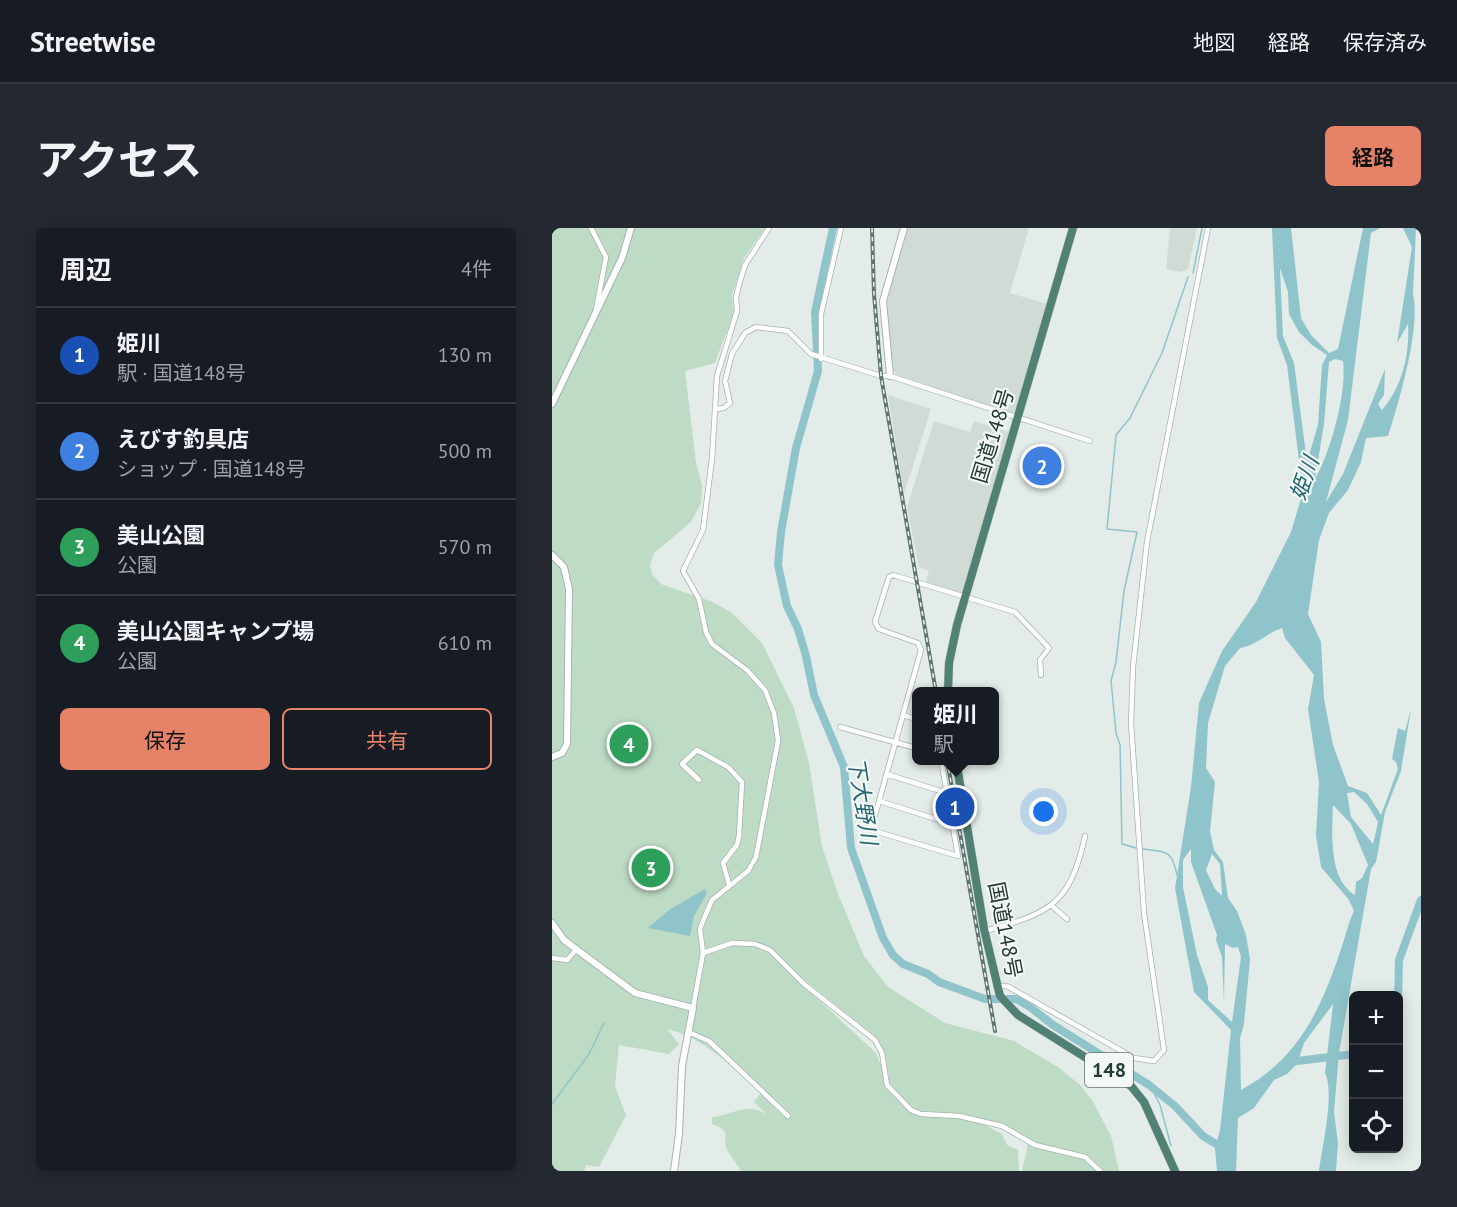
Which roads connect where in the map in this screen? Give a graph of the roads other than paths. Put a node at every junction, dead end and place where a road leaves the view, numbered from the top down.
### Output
1 (591, 228) edge
2 (631, 228) edge
3 (769, 228) edge
4 (841, 228) edge
5 (904, 228) edge
6 (1073, 228) edge
7 (1208, 228) edge
8 (596, 311) junction
9 (821, 359) junction
10 (890, 376) junction
11 (552, 404) edge
12 (715, 409) junction
13 (1018, 418) junction
14 (1090, 441) dead end
15 (552, 555) edge
16 (965, 597) junction
17 (1041, 675) dead end
18 (948, 687) edge
19 (903, 715) junction
20 (912, 718) edge
21 (840, 727) dead end
22 (895, 742) junction
23 (912, 747) edge
24 (552, 757) edge
25 (942, 765) edge
26 (957, 765) edge
27 (886, 774) junction
28 (699, 780) dead end
29 (947, 793) junction
30 (879, 801) junction
31 (952, 825) junction
32 (1085, 836) dead end
33 (729, 884) junction
34 (1051, 905) junction
35 (1067, 919) dead end
36 (552, 923) edge
37 (985, 931) junction
38 (576, 950) junction
39 (703, 953) junction
40 (552, 958) edge
41 (996, 986) junction
42 (693, 1008) junction
43 (688, 1032) junction
44 (788, 1116) dead end
45 (674, 1171) edge
46 (1100, 1171) edge
47 (1175, 1171) edge

1 - 8 street
2 - 8 street
3 - 12 street
4 - 9 street
5 - 10 street
6 - 13 highway, 国道148号
7 - 41 street
8 - 11 street
9 - 10 street
9 - 12 street
10 - 13 street
12 - 33 street
13 - 14 street
13 - 16 highway, 国道148号
15 - 24 street
16 - 17 street
16 - 18 highway, 国道148号
16 - 19 street
19 - 20 street
19 - 22 street
21 - 22 street
22 - 23 street
22 - 27 street
25 - 29 street
26 - 37 highway, 国道148号 / 148
27 - 29 street
27 - 30 street
28 - 33 street
29 - 31 street
30 - 31 street
30 - 31 street
32 - 34 street
33 - 39 street
34 - 35 street
34 - 37 street
36 - 38 street
37 - 41 highway, 国道148号 / 148
38 - 40 street
38 - 42 street
39 - 42 street
39 - 46 street
41 - 47 highway, 国道148号 / 148
42 - 43 street
43 - 44 street
43 - 45 street

